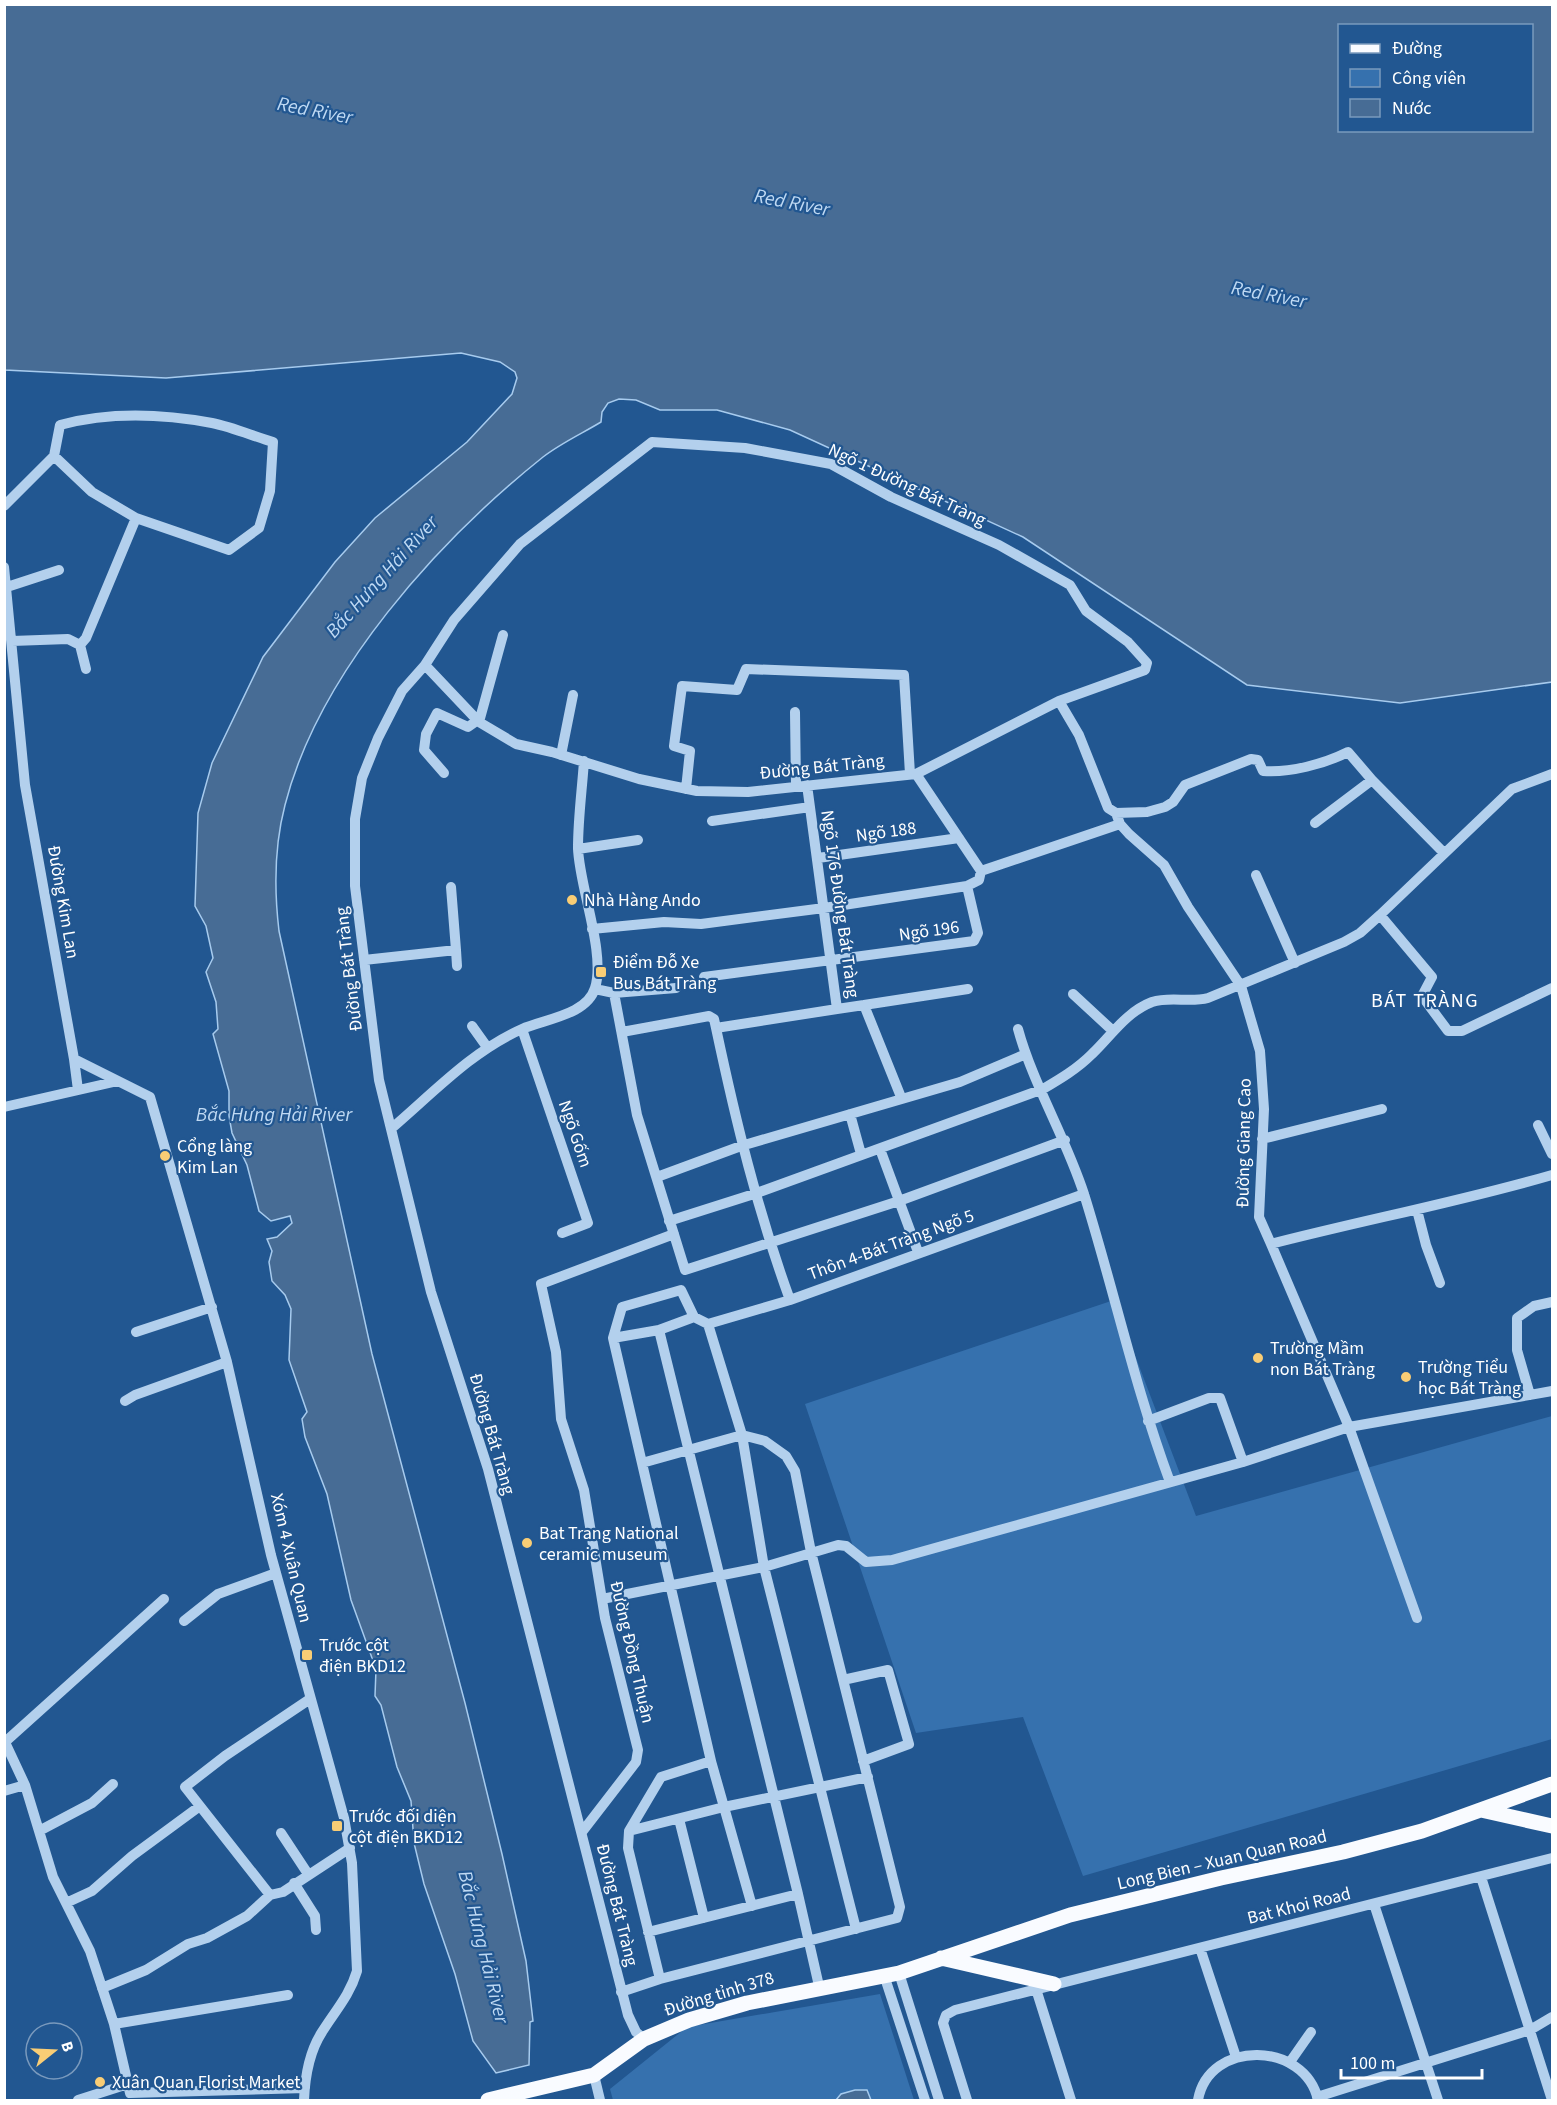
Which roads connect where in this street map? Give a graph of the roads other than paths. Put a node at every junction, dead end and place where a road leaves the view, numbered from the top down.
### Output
1 (54, 456) junction
2 (4, 506) edge
3 (136, 518) junction
4 (4, 567) edge
5 (59, 570) dead end
6 (7, 588) junction
7 (502, 635) dead end
8 (12, 641) junction
9 (80, 645) junction
10 (425, 665) junction
11 (86, 669) dead end
12 (573, 695) dead end
13 (1059, 701) junction
14 (795, 712) dead end
15 (478, 721) junction
16 (561, 754) junction
17 (584, 761) junction
18 (444, 773) dead end
19 (913, 774) junction
20 (1552, 774) edge
21 (1372, 780) junction
22 (801, 785) junction
23 (686, 789) junction
24 (810, 807) junction
25 (1118, 819) junction
26 (712, 821) dead end
27 (1314, 823) dead end
28 (959, 838) junction
29 (638, 840) dead end
30 (578, 849) junction
31 (1444, 853) junction
32 (818, 858) junction
33 (981, 870) junction
34 (1256, 875) dead end
35 (451, 886) dead end
36 (967, 886) junction
37 (824, 909) junction
38 (1380, 915) junction
39 (592, 929) junction
40 (456, 950) junction
41 (364, 960) junction
42 (830, 962) junction
43 (1295, 963) junction
44 (457, 966) dead end
45 (704, 977) dead end
46 (1240, 986) junction
47 (676, 987) dead end
48 (968, 988) dead end
49 (1552, 988) edge
50 (595, 989) junction
51 (614, 993) junction
52 (1073, 994) dead end
53 (864, 1005) junction
54 (837, 1009) junction
55 (472, 1026) dead end
56 (716, 1028) junction
57 (522, 1029) junction
58 (1018, 1029) dead end
59 (1113, 1031) junction
60 (622, 1032) junction
61 (487, 1047) junction
62 (1026, 1054) junction
63 (74, 1059) junction
64 (118, 1081) junction
65 (1042, 1089) junction
66 (78, 1090) junction
67 (901, 1097) junction
68 (4, 1107) edge
69 (1382, 1109) dead end
70 (850, 1114) junction
71 (1538, 1125) dead end
72 (392, 1128) junction
73 (1262, 1139) junction
74 (1065, 1140) junction
75 (741, 1146) junction
76 (880, 1149) junction
77 (861, 1154) junction
78 (1552, 1155) edge
79 (1552, 1175) edge
80 (657, 1177) junction
81 (754, 1194) junction
82 (1084, 1194) junction
83 (899, 1201) junction
84 (1417, 1209) junction
85 (669, 1221) junction
86 (562, 1233) dead end
87 (674, 1234) junction
88 (1270, 1244) junction
89 (770, 1245) junction
90 (918, 1252) junction
91 (685, 1270) junction
92 (1440, 1283) dead end
93 (681, 1290) junction
94 (790, 1300) junction
95 (1552, 1302) edge
96 (212, 1307) junction
97 (694, 1317) junction
98 (708, 1324) junction
99 (659, 1330) junction
100 (136, 1332) dead end
101 (613, 1338) junction
102 (227, 1362) junction
103 (1552, 1391) edge
104 (1530, 1395) junction
105 (125, 1401) dead end
106 (1148, 1421) junction
107 (1349, 1426) junction
108 (742, 1435) junction
109 (688, 1452) junction
110 (1243, 1462) junction
111 (642, 1463) junction
112 (1170, 1482) junction
113 (811, 1552) junction
114 (764, 1567) junction
115 (276, 1573) junction
116 (719, 1576) junction
117 (670, 1586) junction
118 (164, 1599) dead end
119 (602, 1599) junction
120 (1417, 1618) dead end
121 (184, 1621) dead end
122 (843, 1680) junction
123 (310, 1699) junction
124 (5, 1741) edge
125 (711, 1761) junction
126 (863, 1761) junction
127 (868, 1777) junction
128 (113, 1784) dead end
129 (1552, 1784) edge
130 (25, 1785) junction
131 (818, 1789) junction
132 (4, 1791) edge
133 (774, 1799) junction
134 (200, 1806) junction
135 (724, 1807) junction
136 (1481, 1810) junction
137 (679, 1819) junction
138 (1552, 1826) edge
139 (39, 1831) junction
140 (629, 1831) junction
141 (582, 1832) junction
142 (281, 1833) dead end
143 (350, 1848) junction
144 (1552, 1858) edge
145 (308, 1874) junction
146 (1481, 1877) junction
147 (294, 1883) junction
148 (798, 1894) junction
149 (270, 1895) junction
150 (66, 1903) junction
151 (1374, 1904) junction
152 (752, 1906) junction
153 (704, 1918) junction
154 (856, 1929) junction
155 (316, 1930) dead end
156 (648, 1932) junction
157 (810, 1941) junction
158 (1200, 1948) junction
159 (941, 1958) junction
160 (891, 1974) junction
161 (660, 1979) junction
162 (1054, 1984) junction
163 (819, 1986) junction
164 (102, 1988) junction
165 (1036, 1989) junction
166 (621, 1992) junction
167 (288, 1995) dead end
168 (1552, 2017) edge
169 (114, 2024) junction
170 (1530, 2030) junction
171 (1311, 2032) dead end
172 (644, 2039) junction
173 (1236, 2057) junction
174 (1426, 2061) junction
175 (1290, 2062) junction
176 (594, 2075) junction
177 (128, 2084) junction
178 (305, 2088) junction
179 (1317, 2099) edge
180 (78, 2100) edge
181 (304, 2100) edge
182 (488, 2100) edge
183 (600, 2100) edge
184 (925, 2100) edge
185 (939, 2100) edge
186 (967, 2100) edge
187 (1071, 2100) edge
188 (1198, 2100) edge
189 (1438, 2100) edge
190 (1552, 2100) edge

1 - 2 street
1 - 3 street
1 - 3 street
3 - 9 street
4 - 6 street, Đường Kim Lan
5 - 6 street
6 - 8 street, Đường Kim Lan
7 - 15 street
8 - 9 street
8 - 63 street, Đường Kim Lan
9 - 11 street
10 - 13 street, Ngõ 1 Đường Bát Tràng
10 - 15 street, Đường Bát Tràng
10 - 41 street, Đường Bát Tràng
12 - 16 street
13 - 19 street
13 - 25 street, Đường Giang Cao
14 - 22 street, Ngõ 176 Đường Bát Tràng
15 - 16 street, Đường Bát Tràng
15 - 18 street
16 - 17 street, Đường Bát Tràng
17 - 23 street, Đường Bát Tràng
17 - 30 street
19 - 22 street, Đường Bát Tràng
19 - 23 street
19 - 28 street
20 - 31 street
21 - 25 street
21 - 27 street
21 - 31 street
22 - 23 street, Đường Bát Tràng
22 - 24 street, Ngõ 176 Đường Bát Tràng
24 - 26 street
24 - 32 street, Ngõ 176 Đường Bát Tràng
25 - 33 street
25 - 46 street, Đường Giang Cao
28 - 32 street, Ngõ 188
28 - 33 street
29 - 30 street
30 - 39 street
31 - 38 street
32 - 37 street, Ngõ 176 Đường Bát Tràng
33 - 36 street
34 - 43 street
35 - 40 street
36 - 37 street
36 - 42 street, Ngõ 196
37 - 39 street
37 - 42 street, Ngõ 176 Đường Bát Tràng
38 - 43 street
38 - 49 street
39 - 50 street
40 - 41 street
40 - 44 street
41 - 72 street, Đường Bát Tràng
42 - 45 street
42 - 54 street, Ngõ 176 Đường Bát Tràng
43 - 46 street
46 - 59 street
46 - 73 street, Đường Giang Cao
47 - 51 street
48 - 53 street
50 - 51 street
50 - 57 street
51 - 60 street
52 - 59 street
53 - 54 street, Ngõ 176 Đường Bát Tràng
53 - 67 street, Ngõ 176 Đường Bát Tràng
54 - 56 street
55 - 61 street
56 - 60 street
56 - 75 street
57 - 61 street
57 - 86 street, Ngõ Gốm
58 - 62 street
59 - 65 street
60 - 80 street
61 - 72 street
62 - 65 street
62 - 67 street
63 - 64 street
63 - 66 street, Đường Kim Lan
64 - 66 street
64 - 96 street, Xóm 4 Xuân Quan
65 - 74 street
65 - 76 street
66 - 68 street
67 - 70 street
69 - 73 street
70 - 75 street
70 - 77 street
71 - 78 street
72 - 141 street, Đường Bát Tràng
73 - 88 street, Đường Giang Cao
74 - 82 street
74 - 83 street
75 - 80 street
75 - 81 street
76 - 77 street
76 - 83 street
77 - 81 street
79 - 84 street
80 - 85 street
81 - 85 street
81 - 89 street
82 - 90 street, Thôn 4-Bát Tràng Ngõ 5
82 - 106 street
83 - 89 street
83 - 90 street
84 - 88 street
84 - 92 street
85 - 87 street
87 - 91 street
87 - 119 street, Đường Đồng Thuận
88 - 107 street, Đường Giang Cao
89 - 91 street
89 - 94 street
90 - 94 street, Thôn 4-Bát Tràng Ngõ 5
91 - 93 street
93 - 97 street
93 - 101 street
94 - 98 street, Thôn 4-Bát Tràng Ngõ 5
95 - 104 street
96 - 100 street
96 - 102 street, Xóm 4 Xuân Quan
97 - 98 street
97 - 99 street
98 - 108 street
99 - 101 street
99 - 109 street
101 - 111 street
102 - 105 street
102 - 115 street, Xóm 4 Xuân Quan
103 - 104 street
104 - 107 street
106 - 110 street
106 - 112 street
107 - 110 street
107 - 120 street, Đường Giang Cao
108 - 109 street
108 - 113 street
108 - 114 street
109 - 111 street
109 - 116 street
110 - 112 street
111 - 117 street
112 - 113 street
113 - 114 street
113 - 122 street
114 - 116 street
114 - 131 street
115 - 121 street
115 - 123 street, Xóm 4 Xuân Quan
116 - 117 street
116 - 133 street
117 - 119 street
117 - 125 street
118 - 124 street
119 - 141 street, Đường Đồng Thuận
122 - 126 street
122 - 126 street
123 - 134 street
123 - 143 street, Xóm 4 Xuân Quan
124 - 130 street
125 - 135 street
125 - 140 street
126 - 127 street
127 - 131 street
127 - 154 street
128 - 139 street
129 - 136 main road, Long Bien – Xuan Quan Road
130 - 132 street
130 - 139 street
131 - 133 street
131 - 154 street
133 - 135 street
133 - 148 street
134 - 149 street
134 - 150 street
135 - 137 street
135 - 152 street
136 - 138 main road
136 - 159 main road, Long Bien – Xuan Quan Road
137 - 140 street
137 - 153 street
139 - 150 street
140 - 156 street
141 - 166 street, Đường Bát Tràng
142 - 145 street
143 - 145 street
143 - 178 street, Xóm 4 Xuân Quan
144 - 146 street, Bat Khoi Road
145 - 147 street
146 - 151 street, Bat Khoi Road
146 - 170 street
147 - 149 street
147 - 155 street
148 - 152 street
148 - 157 street
149 - 164 street
150 - 164 street
151 - 158 street, Bat Khoi Road
151 - 174 street
152 - 153 street
153 - 156 street
154 - 157 street
156 - 161 street
157 - 161 street
157 - 163 street
158 - 162 street, Bat Khoi Road
158 - 173 street
159 - 160 main road, Long Bien – Xuan Quan Road
159 - 162 main road
160 - 163 main road, Đường tỉnh 378
160 - 184 street
160 - 185 street
161 - 166 street
162 - 165 street, Bat Khoi Road
163 - 172 main road, Đường tỉnh 378
164 - 169 street
165 - 186 street, Bat Khoi Road
165 - 187 street
166 - 172 street, Đường Bát Tràng
167 - 169 street
168 - 170 street
169 - 177 street
170 - 174 street
170 - 190 street
171 - 175 street
172 - 176 main road, Đường tỉnh 378
173 - 175 street
173 - 188 street
174 - 179 street
174 - 189 street
175 - 179 street
176 - 182 main road, Đường tỉnh 378
176 - 183 street
177 - 178 street
177 - 180 street
178 - 181 street, Xóm 4 Xuân Quan

